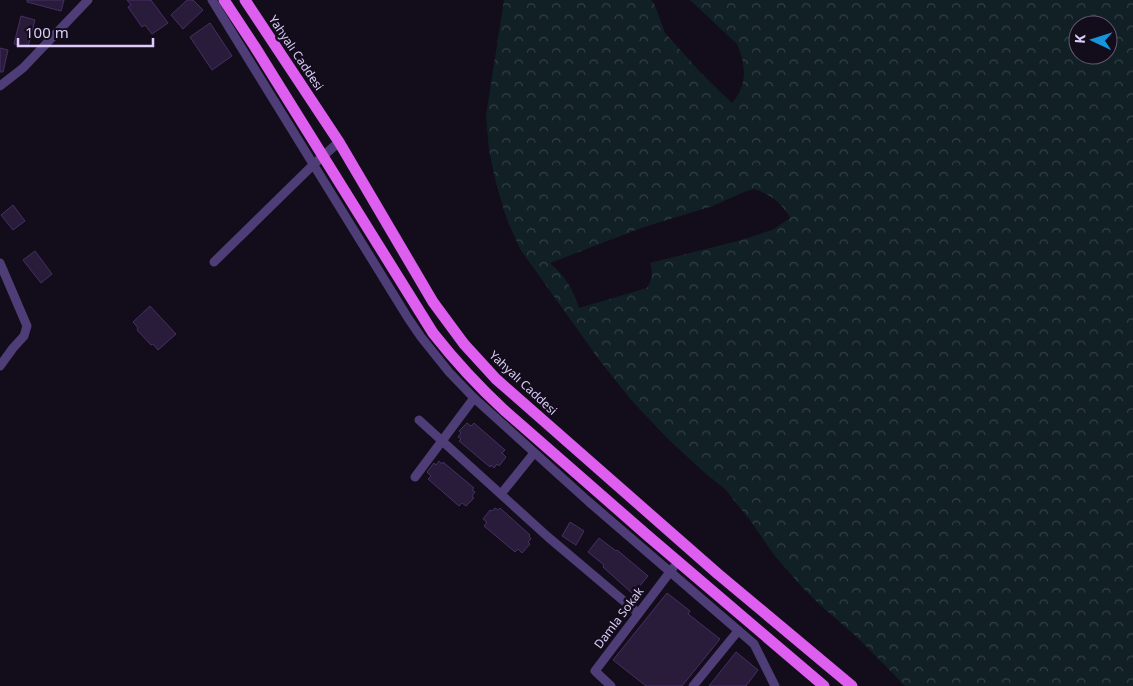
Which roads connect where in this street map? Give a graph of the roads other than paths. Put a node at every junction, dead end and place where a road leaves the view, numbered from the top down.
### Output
1 (88, 0) edge
2 (212, 0) edge
3 (224, 0) edge
4 (245, 0) edge
5 (0, 86) edge
6 (339, 142) junction
7 (323, 156) junction
8 (314, 164) junction
9 (214, 262) dead end
10 (0, 263) edge
11 (0, 366) edge
12 (474, 398) junction
13 (419, 420) dead end
14 (442, 441) junction
15 (534, 453) junction
16 (415, 477) dead end
17 (501, 494) junction
18 (678, 561) junction
19 (670, 572) junction
20 (638, 613) junction
21 (738, 631) junction
22 (611, 686) edge
23 (693, 686) edge
24 (775, 686) edge
25 (824, 686) edge
26 (852, 686) edge

1 - 5 street
2 - 8 street
3 - 7 main road
4 - 6 main road, Yahyalı Caddesi
6 - 7 street
6 - 26 main road, Yahyalı Caddesi
7 - 8 street
7 - 18 main road
8 - 9 street
8 - 12 street
10 - 11 street
12 - 14 street
12 - 15 street
13 - 14 street
14 - 16 street
14 - 17 street
15 - 17 street
15 - 19 street
17 - 20 street
18 - 19 street, Damla Sokak
18 - 25 main road
19 - 20 street, Damla Sokak
19 - 21 street
20 - 22 street, Damla Sokak
21 - 23 street
21 - 24 street

